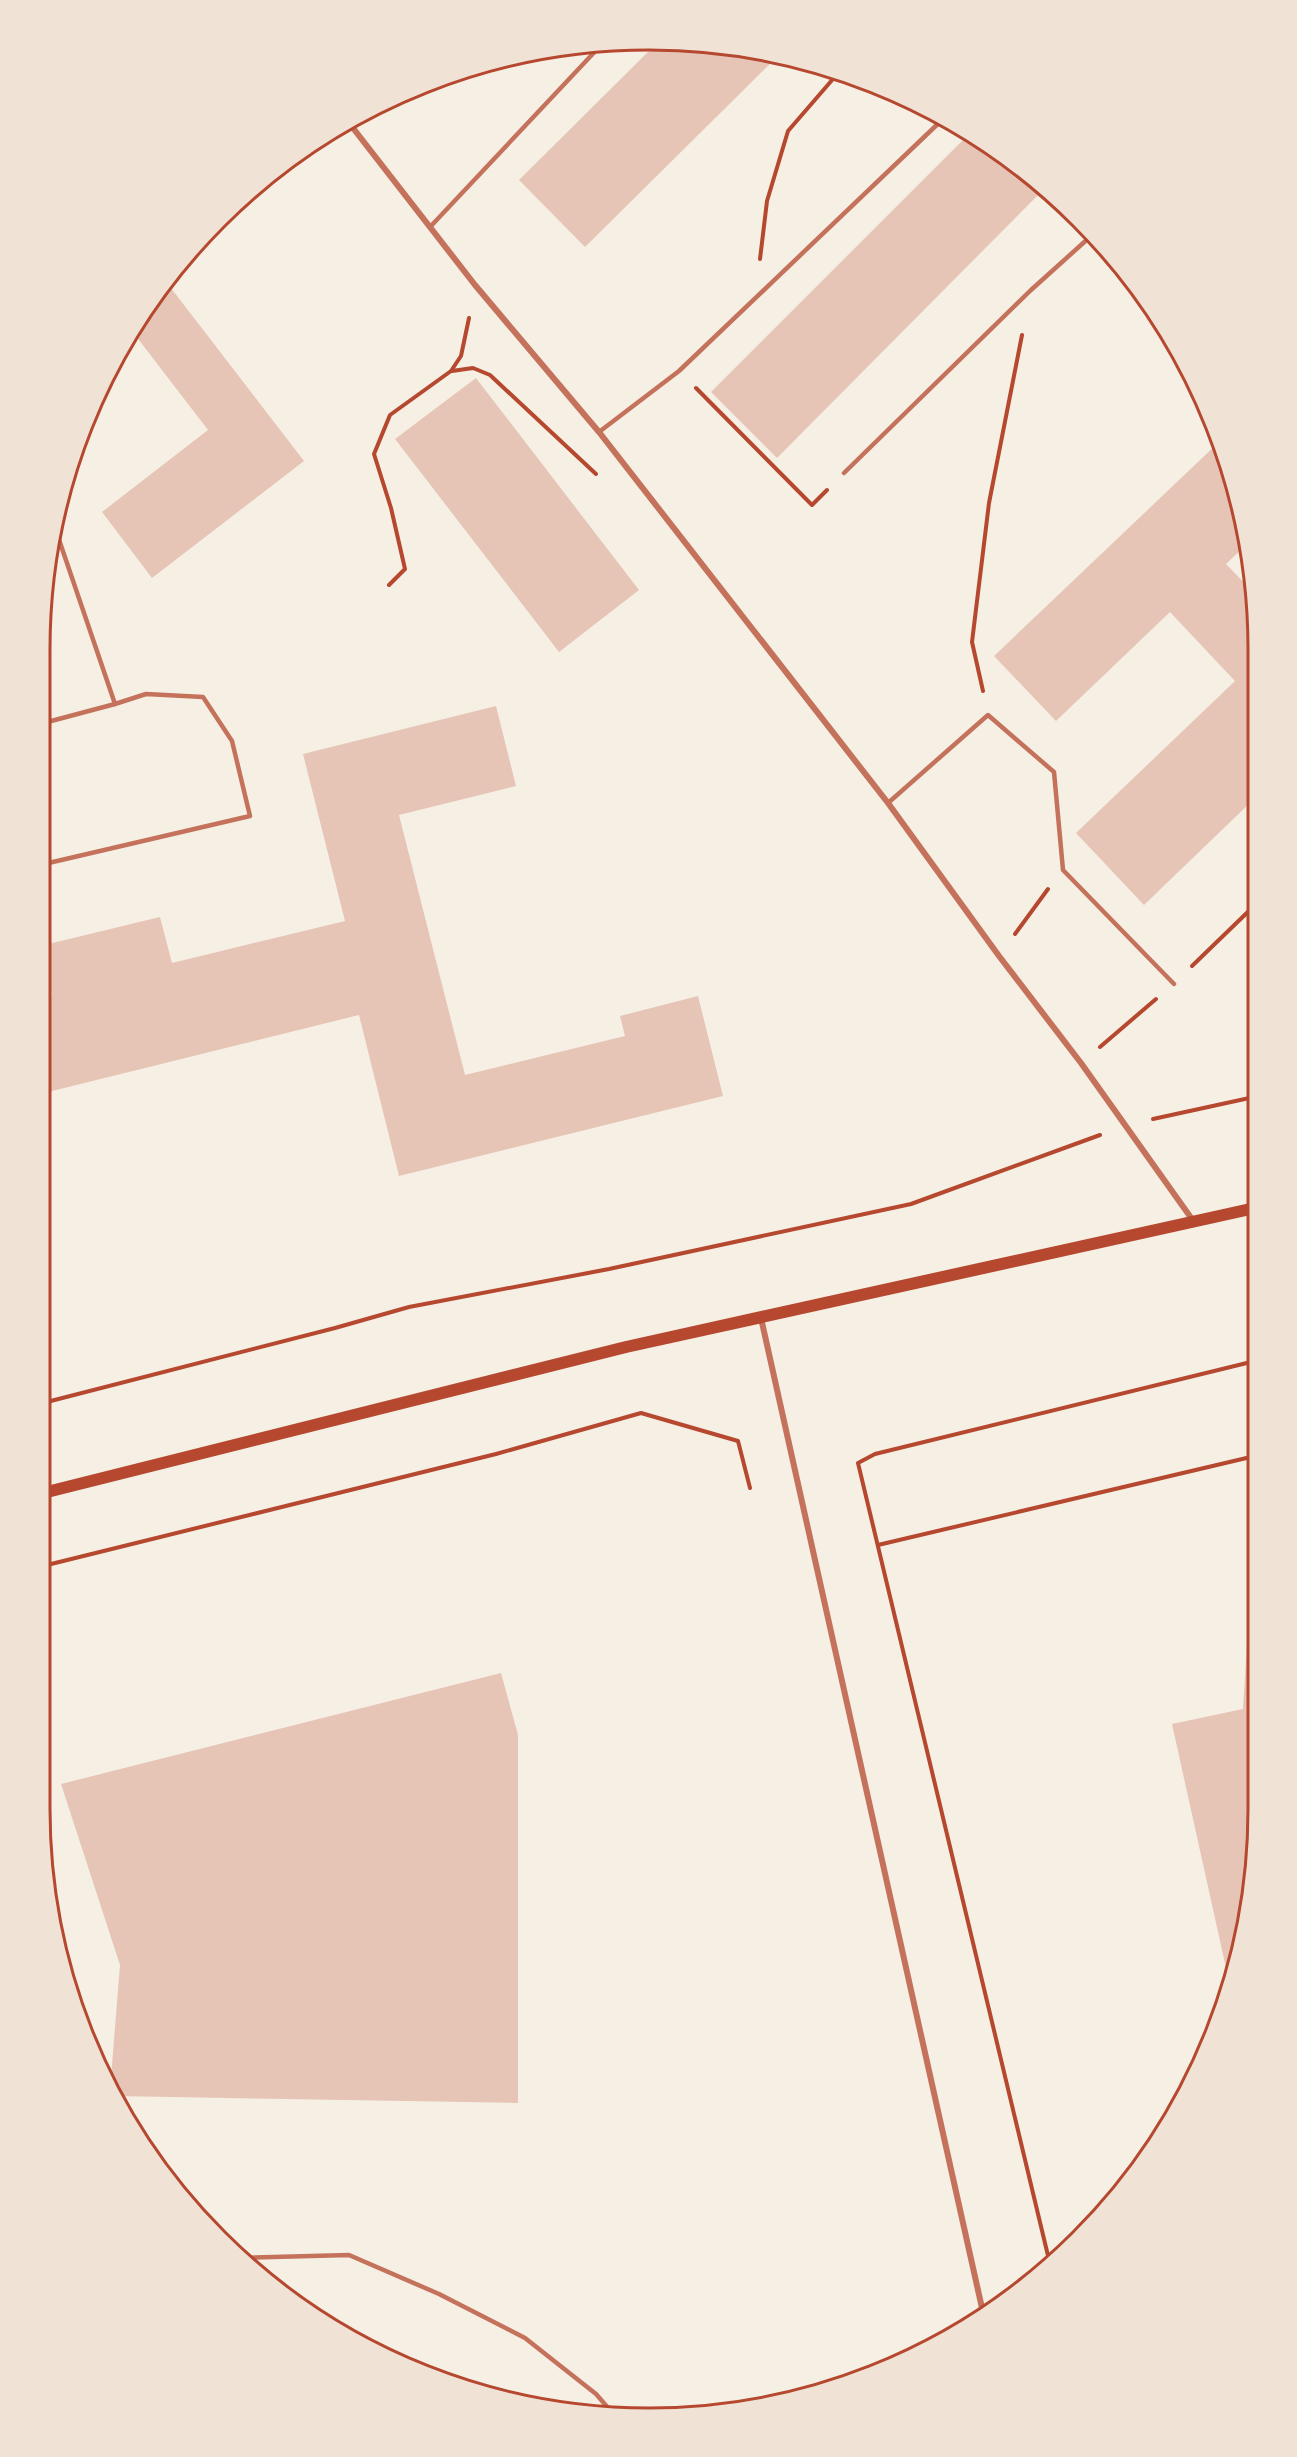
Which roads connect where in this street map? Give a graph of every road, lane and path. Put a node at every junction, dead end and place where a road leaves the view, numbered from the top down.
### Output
1 (594, 53) edge
2 (833, 79) edge
3 (937, 124) edge
4 (352, 128) edge
5 (431, 226) junction
6 (1086, 240) edge
7 (760, 262) dead end
8 (475, 285) junction
9 (1031, 290) junction
10 (451, 371) junction
11 (679, 371) junction
12 (599, 432) junction
13 (844, 473) joint
14 (598, 476) dead end
15 (60, 541) edge
16 (389, 585) dead end
17 (115, 704) junction
18 (988, 715) junction
19 (50, 721) edge
20 (888, 803) junction
21 (50, 863) edge
22 (1063, 870) junction
23 (1248, 912) edge
24 (999, 956) junction
25 (1174, 984) junction
26 (1081, 1063) junction
27 (1248, 1098) edge
28 (1126, 1125) junction
29 (1248, 1210) edge
30 (1194, 1222) junction
31 (761, 1318) junction
32 (1248, 1363) edge
33 (50, 1401) edge
34 (1248, 1458) edge
35 (750, 1488) dead end
36 (50, 1491) edge
37 (878, 1545) junction
38 (50, 1564) edge
39 (1048, 2255) edge
40 (253, 2258) edge
41 (982, 2307) edge
42 (606, 2406) edge

1 - 5 lane
2 - 7 path
3 - 11 lane
4 - 5 street
5 - 8 street
6 - 9 lane
8 - 10 path
8 - 12 street
9 - 13 lane
9 - 18 path
10 - 14 path
10 - 16 path
11 - 12 lane
11 - 13 path
12 - 20 street
15 - 17 lane
17 - 19 lane
17 - 21 lane
18 - 20 lane
18 - 22 lane
20 - 24 street
22 - 24 path
22 - 25 lane
23 - 25 path
24 - 26 street
25 - 26 path
26 - 28 street
27 - 28 path
28 - 30 street
28 - 33 path
29 - 30 main road
30 - 31 main road
31 - 36 main road
31 - 41 street
32 - 37 path
34 - 37 path
35 - 38 path
37 - 39 path
40 - 42 lane

